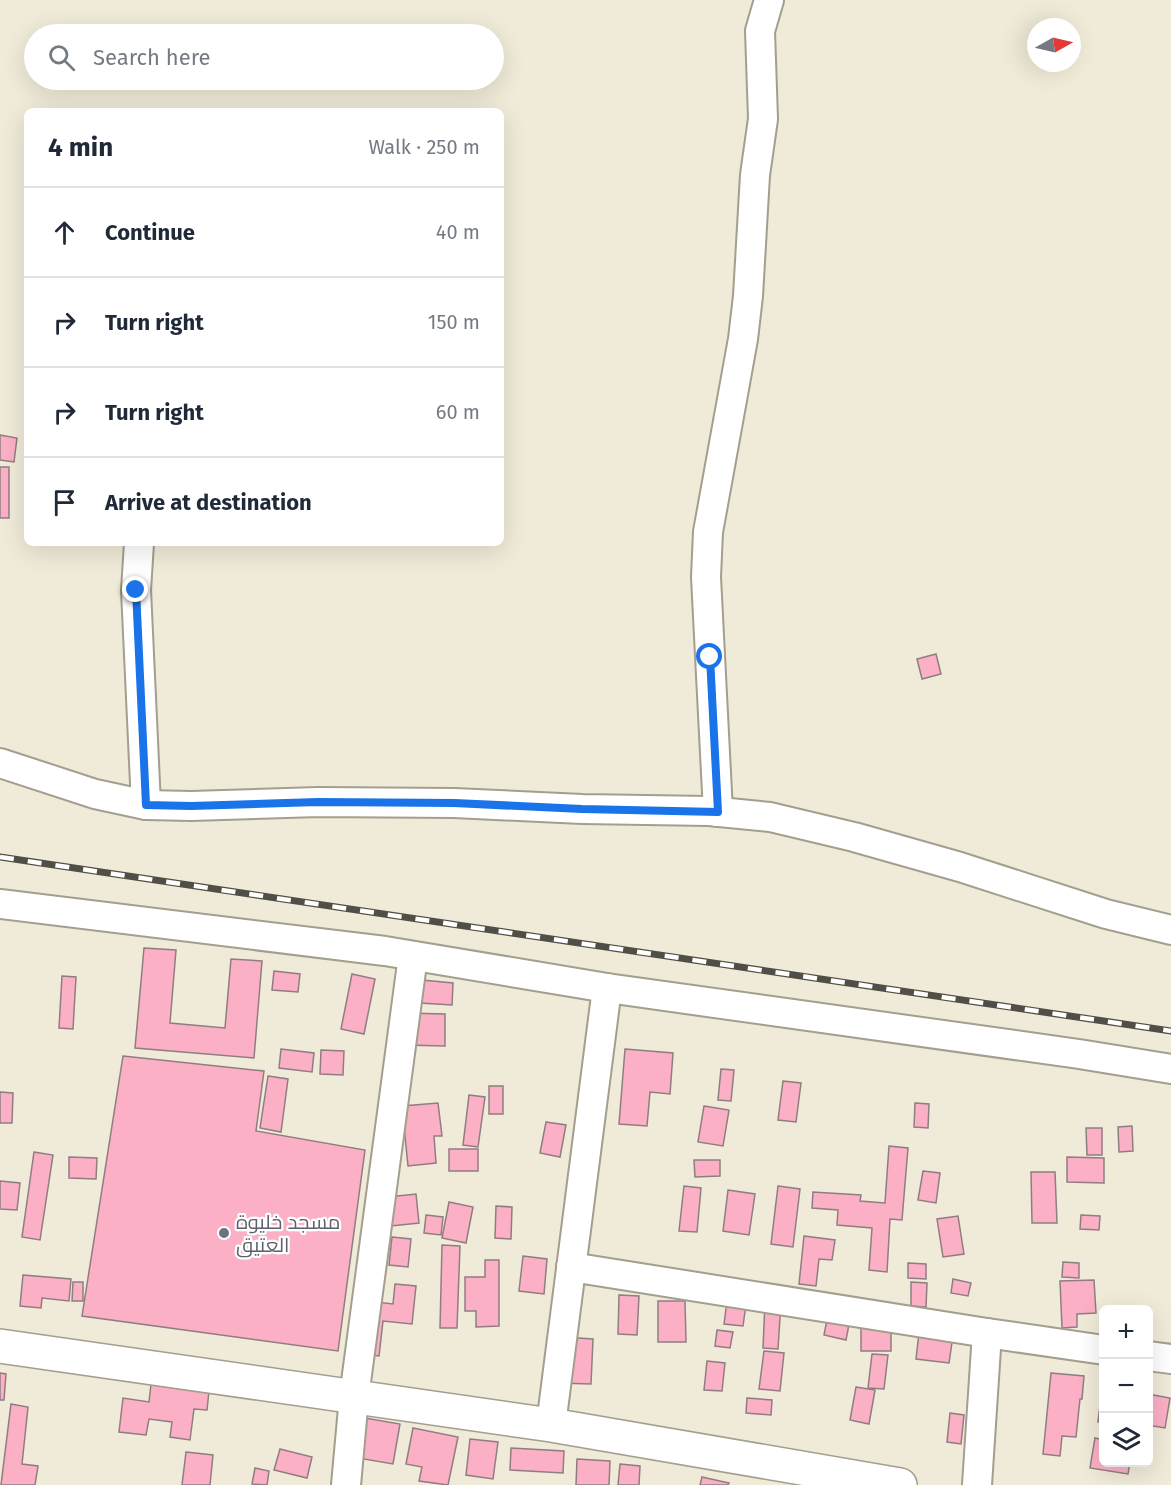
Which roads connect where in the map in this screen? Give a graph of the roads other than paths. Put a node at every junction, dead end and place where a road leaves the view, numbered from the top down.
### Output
1 (769, 0) edge
2 (139, 546) edge
3 (0, 763) edge
4 (146, 805) junction
5 (718, 812) junction
6 (0, 903) edge
7 (1171, 930) edge
8 (412, 956) junction
9 (607, 988) junction
10 (1171, 1069) edge
11 (571, 1267) junction
12 (987, 1333) junction
13 (0, 1346) edge
14 (1099, 1349) edge
15 (1153, 1357) edge
16 (1171, 1359) edge
17 (354, 1397) junction
18 (551, 1425) junction
19 (346, 1485) edge
20 (899, 1485) edge
21 (977, 1485) edge

1 - 5 street
2 - 4 street
3 - 4 street
4 - 5 street
5 - 7 street
6 - 8 street
8 - 9 street
8 - 17 street
9 - 10 street
9 - 11 street
11 - 12 street
11 - 18 street
12 - 14 street
12 - 21 street
13 - 17 street
15 - 16 street
17 - 18 street
17 - 19 street
18 - 20 street

